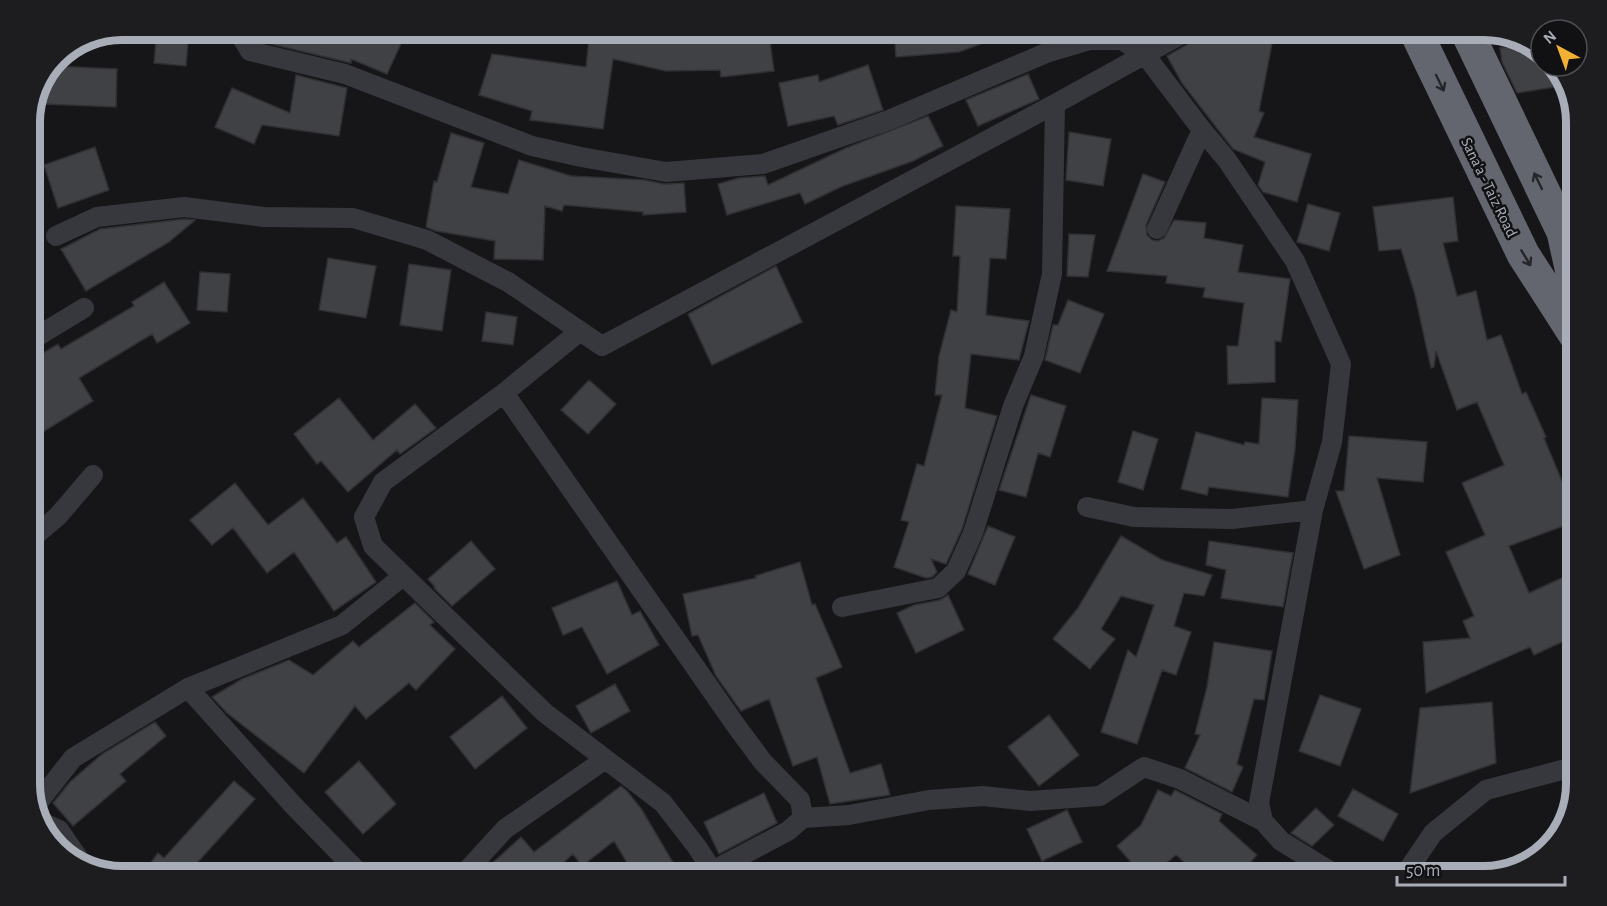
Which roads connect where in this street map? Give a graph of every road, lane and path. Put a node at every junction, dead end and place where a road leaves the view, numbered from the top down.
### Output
1 (243, 40) edge
2 (1090, 40) edge
3 (1090, 40) edge
4 (1122, 40) edge
5 (1122, 40) edge
6 (1172, 40) edge
7 (1419, 40) edge
8 (1477, 40) edge
9 (1146, 56) junction
10 (1055, 105) junction
11 (1202, 130) junction
12 (1157, 229) dead end
13 (56, 236) dead end
14 (1566, 246) edge
15 (84, 308) dead end
16 (1566, 321) edge
17 (579, 332) junction
18 (41, 334) edge
19 (504, 393) junction
20 (93, 475) dead end
21 (1087, 507) dead end
22 (1312, 510) junction
23 (41, 531) edge
24 (403, 576) junction
25 (842, 607) dead end
26 (188, 688) junction
27 (604, 760) junction
28 (1566, 769) edge
29 (42, 798) edge
30 (802, 818) junction
31 (1263, 821) junction
32 (53, 827) edge
33 (69, 845) edge
34 (352, 866) edge
35 (471, 866) edge
36 (709, 866) edge
37 (728, 866) edge
38 (1322, 866) edge
39 (1411, 866) edge

1 - 2 street
3 - 4 street
5 - 9 street
6 - 9 street
7 -> 16 highway, Sana'a - Taiz Road
14 -> 8 highway
9 - 10 street
9 - 11 street
10 - 17 street
10 - 25 street
11 - 12 street
11 - 22 street
13 - 17 street
15 - 18 street
17 - 19 street
19 - 24 street
19 - 30 street
20 - 23 street
21 - 22 street
22 - 31 street
24 - 26 street
24 - 27 street
26 - 29 street
26 - 34 street
27 - 35 street
27 - 36 street
28 - 39 street
30 - 31 street
30 - 37 street
31 - 38 street
32 - 33 street

